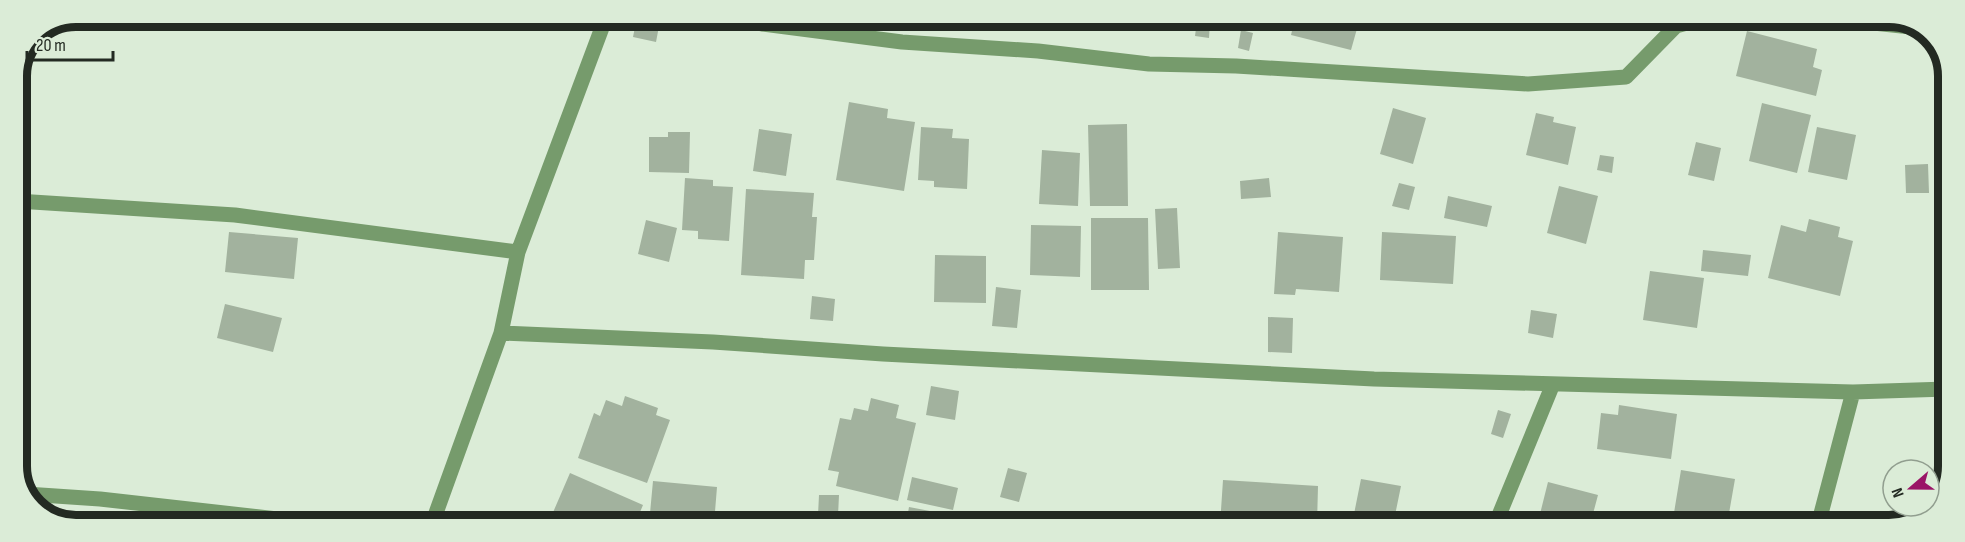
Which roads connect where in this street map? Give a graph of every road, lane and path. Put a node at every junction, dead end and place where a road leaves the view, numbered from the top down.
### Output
1 (602, 27) edge
2 (785, 27) edge
3 (1675, 27) edge
4 (27, 202) edge
5 (518, 252) junction
6 (501, 333) junction
7 (1554, 384) junction
8 (1938, 389) edge
9 (1853, 392) junction
10 (37, 495) edge
11 (241, 515) edge
12 (435, 515) edge
13 (1499, 515) edge
14 (1821, 515) edge

1 - 5 street
2 - 3 street
4 - 5 street
5 - 6 street
6 - 7 street
6 - 12 street
7 - 9 street
7 - 13 street
8 - 9 street
9 - 14 street
10 - 11 street

